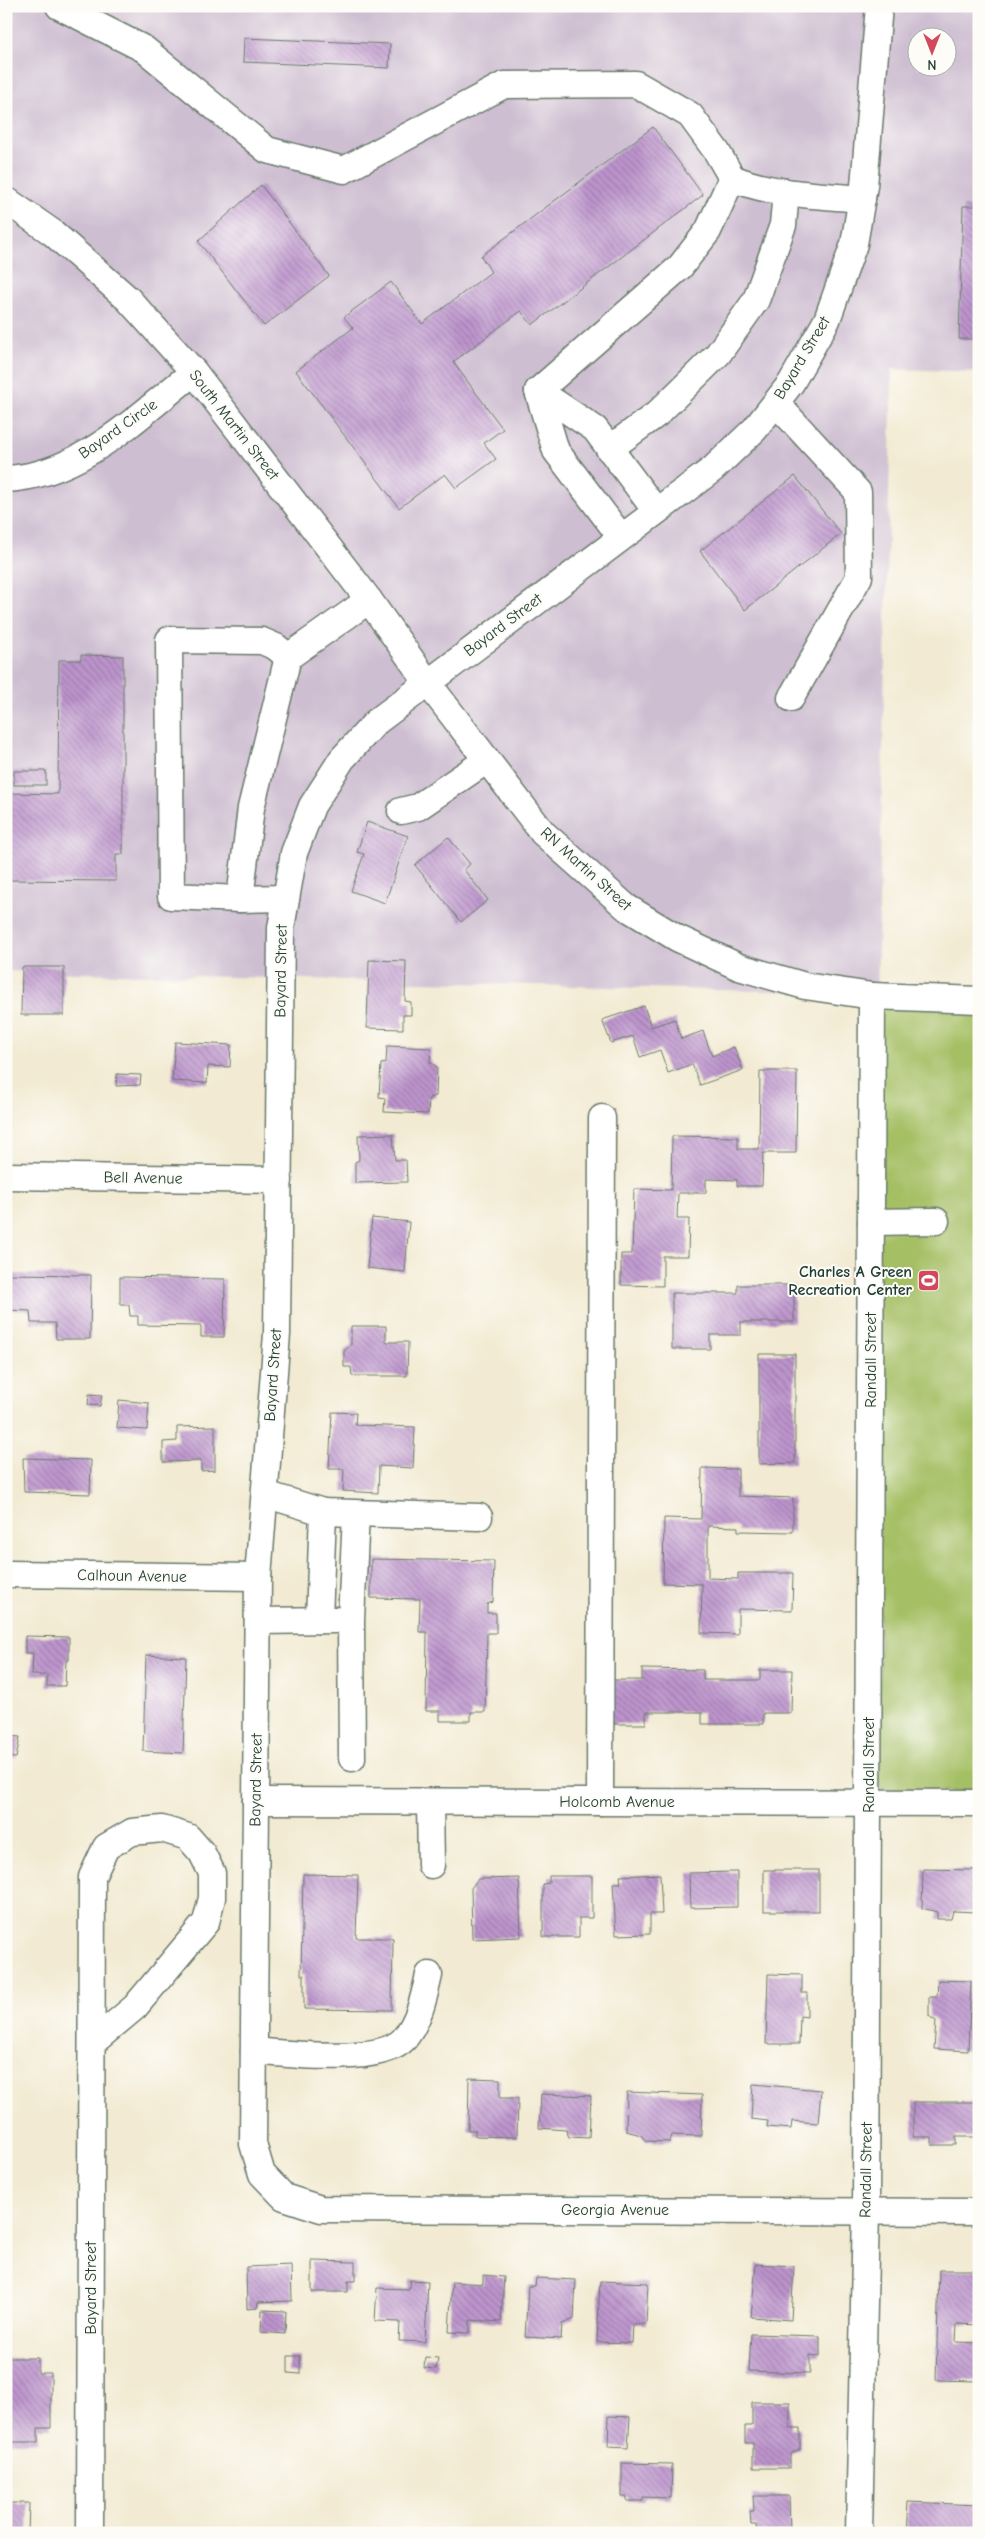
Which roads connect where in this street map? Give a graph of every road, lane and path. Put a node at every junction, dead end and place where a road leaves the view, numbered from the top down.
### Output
1 (59, 6) edge
2 (879, 6) edge
3 (732, 178) junction
4 (786, 192) junction
5 (862, 199) junction
6 (6, 200) edge
7 (194, 372) junction
8 (538, 390) junction
9 (776, 403) junction
10 (609, 449) junction
11 (6, 479) edge
12 (656, 511) junction
13 (621, 538) junction
14 (369, 600) junction
15 (288, 657) junction
16 (427, 682) junction
17 (791, 698) dead end
18 (487, 760) junction
19 (401, 811) dead end
20 (286, 898) junction
21 (240, 899) junction
22 (872, 996) junction
23 (979, 1000) edge
24 (602, 1118) dead end
25 (6, 1176) edge
26 (279, 1180) junction
27 (936, 1220) dead end
28 (871, 1222) junction
29 (265, 1494) junction
30 (323, 1512) junction
31 (356, 1514) junction
32 (479, 1517) dead end
33 (6, 1574) edge
34 (258, 1577) junction
35 (319, 1620) junction
36 (350, 1620) junction
37 (258, 1621) junction
38 (352, 1758) dead end
39 (256, 1801) junction
40 (430, 1802) junction
41 (600, 1802) junction
42 (869, 1803) junction
43 (979, 1803) edge
44 (431, 1865) dead end
45 (429, 1975) dead end
46 (92, 2043) junction
47 (254, 2051) junction
48 (262, 2174) joint
49 (866, 2212) junction
50 (979, 2212) edge
51 (90, 2533) edge
52 (859, 2533) edge

1 - 3 street
2 - 5 street, Bayard Street
3 - 4 street
3 - 8 street
4 - 5 street
4 - 10 street
5 - 9 street, Bayard Street
6 - 7 street, South Martin Street
7 - 11 street, Bayard Circle
7 - 14 street, South Martin Street
8 - 10 street
8 - 13 street
9 - 12 street, Bayard Street
9 - 17 street
10 - 12 street
12 - 13 street, Bayard Street
13 - 16 street, Bayard Street
14 - 15 street
14 - 16 street, South Martin Street
15 - 21 street
15 - 21 street
16 - 18 street, RN Martin Street
16 - 20 street, Bayard Street
18 - 19 street
18 - 22 street, RN Martin Street
20 - 21 street
20 - 26 street, Bayard Street
22 - 23 street, RN Martin Street
22 - 28 street, Randall Street
24 - 41 street
25 - 26 street, Bell Avenue
26 - 29 street, Bayard Street
27 - 28 street
28 - 42 street, Randall Street
29 - 30 street
29 - 34 street, Bayard Street
30 - 31 street
30 - 35 street
31 - 32 street
31 - 36 street
33 - 34 street, Calhoun Avenue
34 - 37 street, Bayard Street
35 - 36 street
35 - 37 street
36 - 38 street
37 - 39 street, Bayard Street
39 - 40 street, Holcomb Avenue
39 - 47 street, Bayard Street
40 - 41 street, Holcomb Avenue
40 - 44 street
41 - 42 street, Holcomb Avenue
42 - 43 street, Holcomb Avenue
42 - 49 street, Randall Street
45 - 47 street
46 - 46 street, Bayard Street
46 - 51 street, Bayard Street
47 - 48 street, Bayard Street
48 - 49 street, Georgia Avenue
49 - 50 street, Georgia Avenue
49 - 52 street, Randall Street

